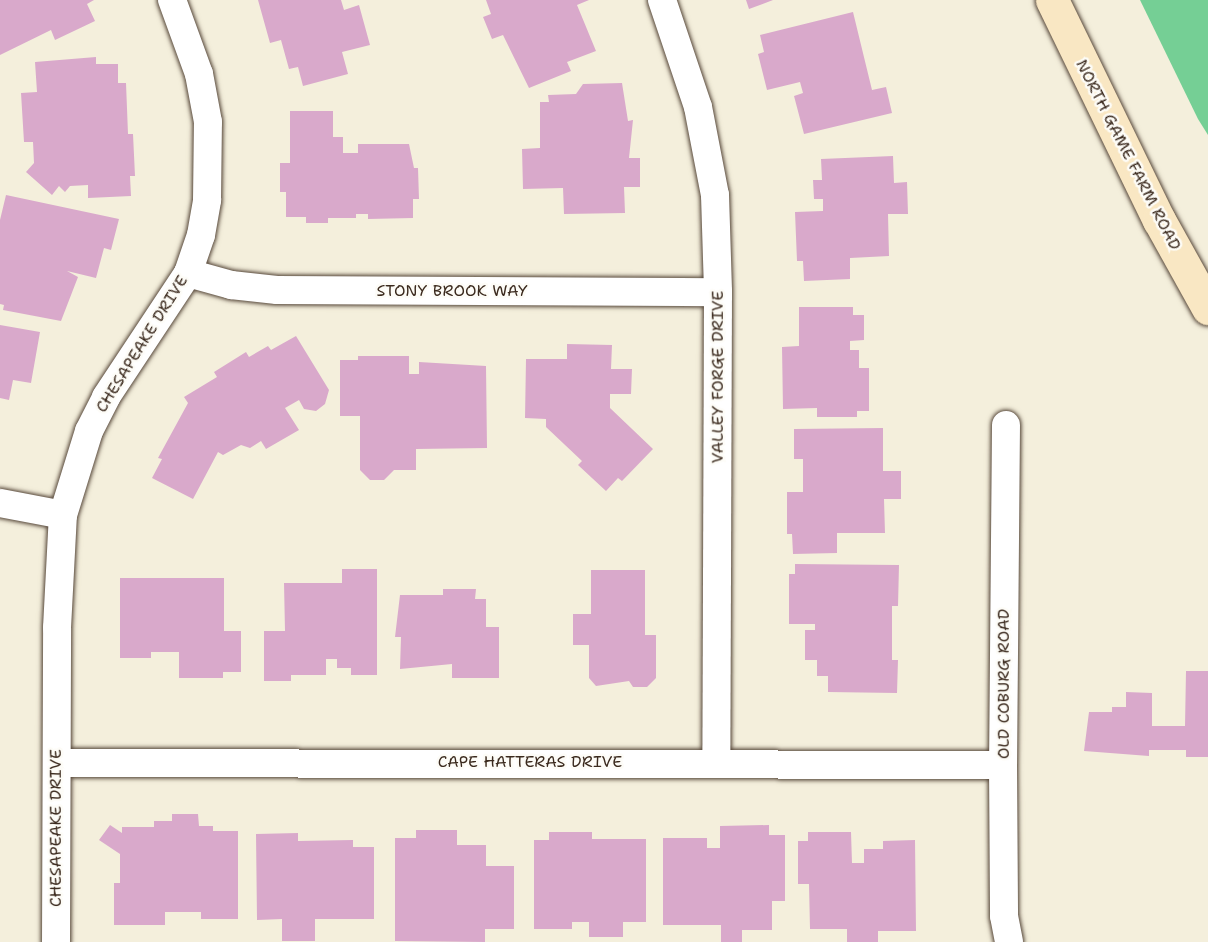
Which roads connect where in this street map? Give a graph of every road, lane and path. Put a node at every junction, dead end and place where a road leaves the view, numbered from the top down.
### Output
1 (172, 0) edge
2 (662, 0) edge
3 (1052, 0) edge
4 (188, 273) junction
5 (718, 292) junction
6 (1208, 308) edge
7 (1006, 425) dead end
8 (0, 503) edge
9 (63, 515) junction
10 (716, 762) junction
11 (57, 763) junction
12 (1003, 765) junction
13 (56, 942) edge
14 (1008, 942) edge

1 - 4 street, CHESAPEAKE DRIVE
2 - 5 street, VALLEY FORGE DRIVE
3 - 6 main road, NORTH GAME FARM ROAD
4 - 5 street, STONY BROOK WAY
4 - 9 street, CHESAPEAKE DRIVE
5 - 10 street, VALLEY FORGE DRIVE
7 - 12 street, OLD COBURG ROAD
8 - 9 street
9 - 11 street, CHESAPEAKE DRIVE
10 - 11 street, CAPE HATTERAS DRIVE
10 - 12 street, CAPE HATTERAS DRIVE
11 - 13 street, CHESAPEAKE DRIVE
12 - 14 street, OLD COBURG ROAD

